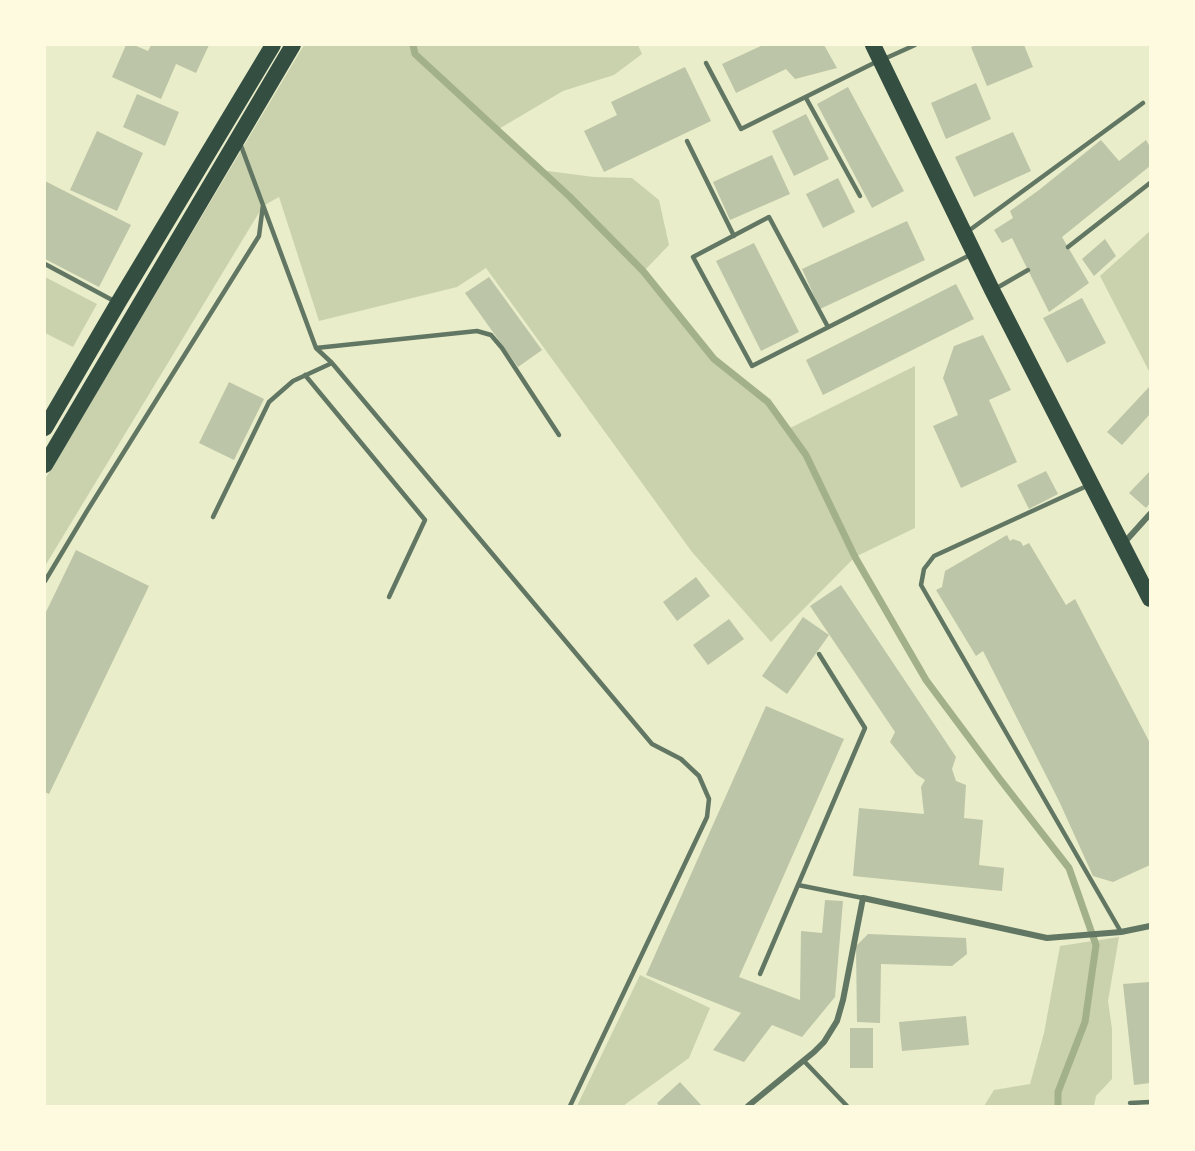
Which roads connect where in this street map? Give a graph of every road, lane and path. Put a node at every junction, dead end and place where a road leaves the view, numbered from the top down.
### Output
1 (273, 45) edge
2 (292, 45) edge
3 (915, 45) edge
4 (877, 53) edge
5 (706, 63) dead end
6 (806, 98) junction
7 (1143, 103) dead end
8 (237, 136) junction
9 (687, 141) dead end
10 (1150, 183) edge
11 (860, 196) dead end
12 (263, 206) junction
13 (965, 233) junction
14 (734, 236) junction
15 (1068, 246) dead end
16 (974, 253) junction
17 (45, 264) edge
18 (1028, 270) dead end
19 (992, 290) junction
20 (118, 303) junction
21 (828, 327) junction
22 (316, 348) junction
23 (332, 363) junction
24 (305, 375) junction
25 (48, 418) edge
26 (559, 435) dead end
27 (45, 465) edge
28 (1091, 483) junction
29 (1150, 514) edge
30 (213, 517) dead end
31 (1122, 544) junction
32 (45, 581) edge
33 (389, 597) dead end
34 (1150, 599) edge
35 (819, 654) dead end
36 (798, 885) junction
37 (863, 898) junction
38 (1150, 926) edge
39 (1121, 932) junction
40 (760, 974) dead end
41 (804, 1061) junction
42 (1150, 1102) edge
43 (1130, 1103) dead end
44 (570, 1106) edge
45 (748, 1106) edge
46 (847, 1106) edge

1 - 20 highway
2 - 8 highway
3 - 4 lane
4 - 6 lane
4 - 13 highway
5 - 6 lane
6 - 11 lane
7 - 13 lane
8 - 12 lane
8 - 27 highway
9 - 14 lane
10 - 15 lane
12 - 22 lane
12 - 32 lane
13 - 16 highway
14 - 21 lane
14 - 21 lane
16 - 19 highway
16 - 21 lane
17 - 20 lane
18 - 19 lane
19 - 28 highway
20 - 25 highway
22 - 23 lane
22 - 26 lane
23 - 24 lane
23 - 44 lane
24 - 30 lane
24 - 33 lane
28 - 31 highway
28 - 39 lane
29 - 31 street
31 - 34 highway
35 - 36 lane
36 - 37 lane
36 - 40 lane
37 - 39 street
37 - 41 street
38 - 39 street
41 - 45 street
41 - 46 lane
42 - 43 lane

